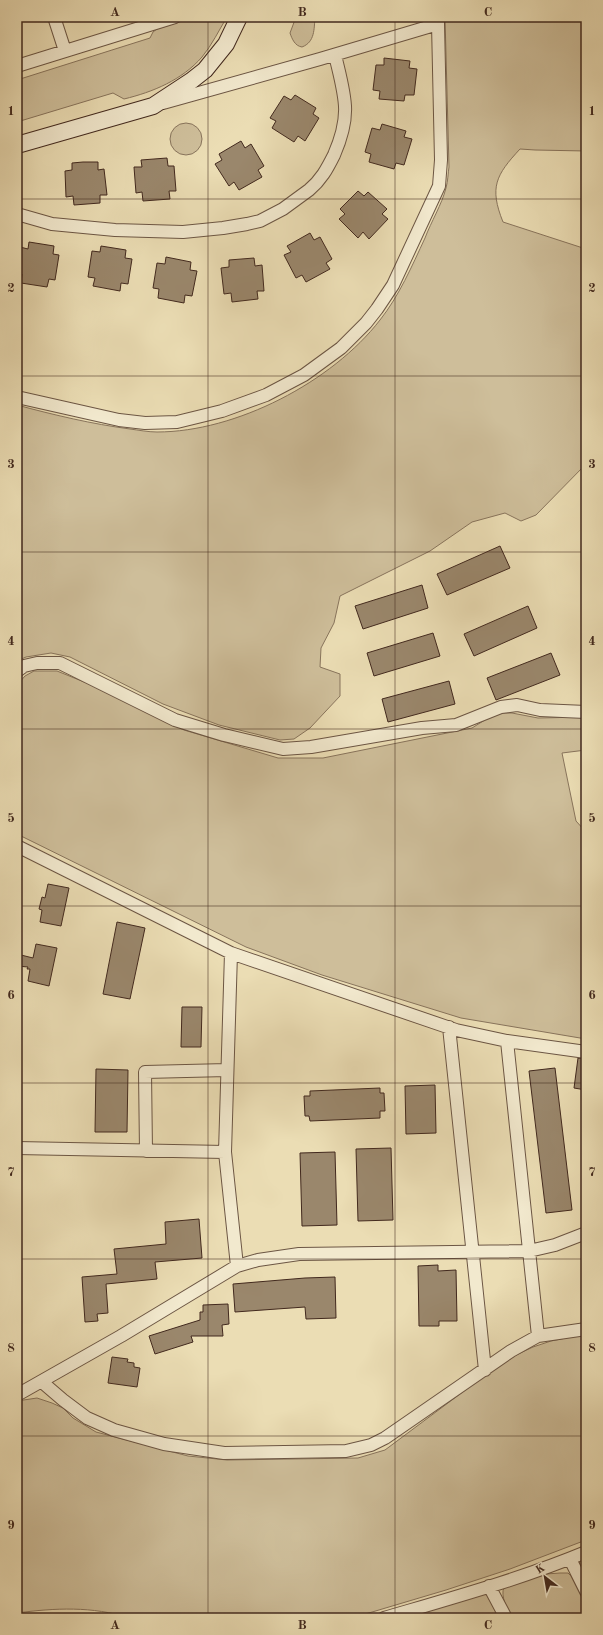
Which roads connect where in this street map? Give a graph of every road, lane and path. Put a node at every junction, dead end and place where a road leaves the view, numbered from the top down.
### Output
1 (54, 17) edge
2 (175, 17) edge
3 (239, 17) edge
4 (438, 20) edge
5 (65, 51) junction
6 (335, 55) junction
7 (17, 66) edge
8 (153, 106) junction
9 (17, 145) edge
10 (17, 214) edge
11 (17, 397) edge
12 (17, 671) edge
13 (586, 712) edge
14 (17, 846) edge
15 (231, 953) junction
16 (449, 1027) junction
17 (507, 1041) junction
18 (586, 1052) edge
19 (228, 1070) junction
20 (17, 1148) edge
21 (146, 1151) junction
22 (225, 1152) junction
23 (586, 1233) edge
24 (529, 1251) junction
25 (473, 1252) junction
26 (237, 1266) junction
27 (586, 1329) edge
28 (538, 1336) junction
29 (485, 1370) junction
30 (42, 1382) junction
31 (17, 1395) edge
32 (586, 1552) edge
33 (570, 1559) junction
34 (489, 1586) junction
35 (586, 1591) edge
36 (384, 1618) edge
37 (506, 1618) edge

1 - 5 street
2 - 5 street
3 - 8 street
4 - 6 street
4 - 11 street
5 - 7 street
6 - 8 street
6 - 10 street
8 - 9 street
12 - 13 street
14 - 15 street
15 - 16 street
15 - 19 street
16 - 17 street
16 - 25 street
17 - 18 street
17 - 24 street
19 - 21 street
19 - 22 street
20 - 21 street
21 - 22 street
22 - 26 street
23 - 24 street
24 - 25 street
24 - 28 street
25 - 26 street
25 - 29 street
26 - 30 street
27 - 28 street
28 - 29 street
29 - 30 street
30 - 31 street
32 - 33 street
33 - 34 street
33 - 35 street
34 - 36 street
34 - 37 street

